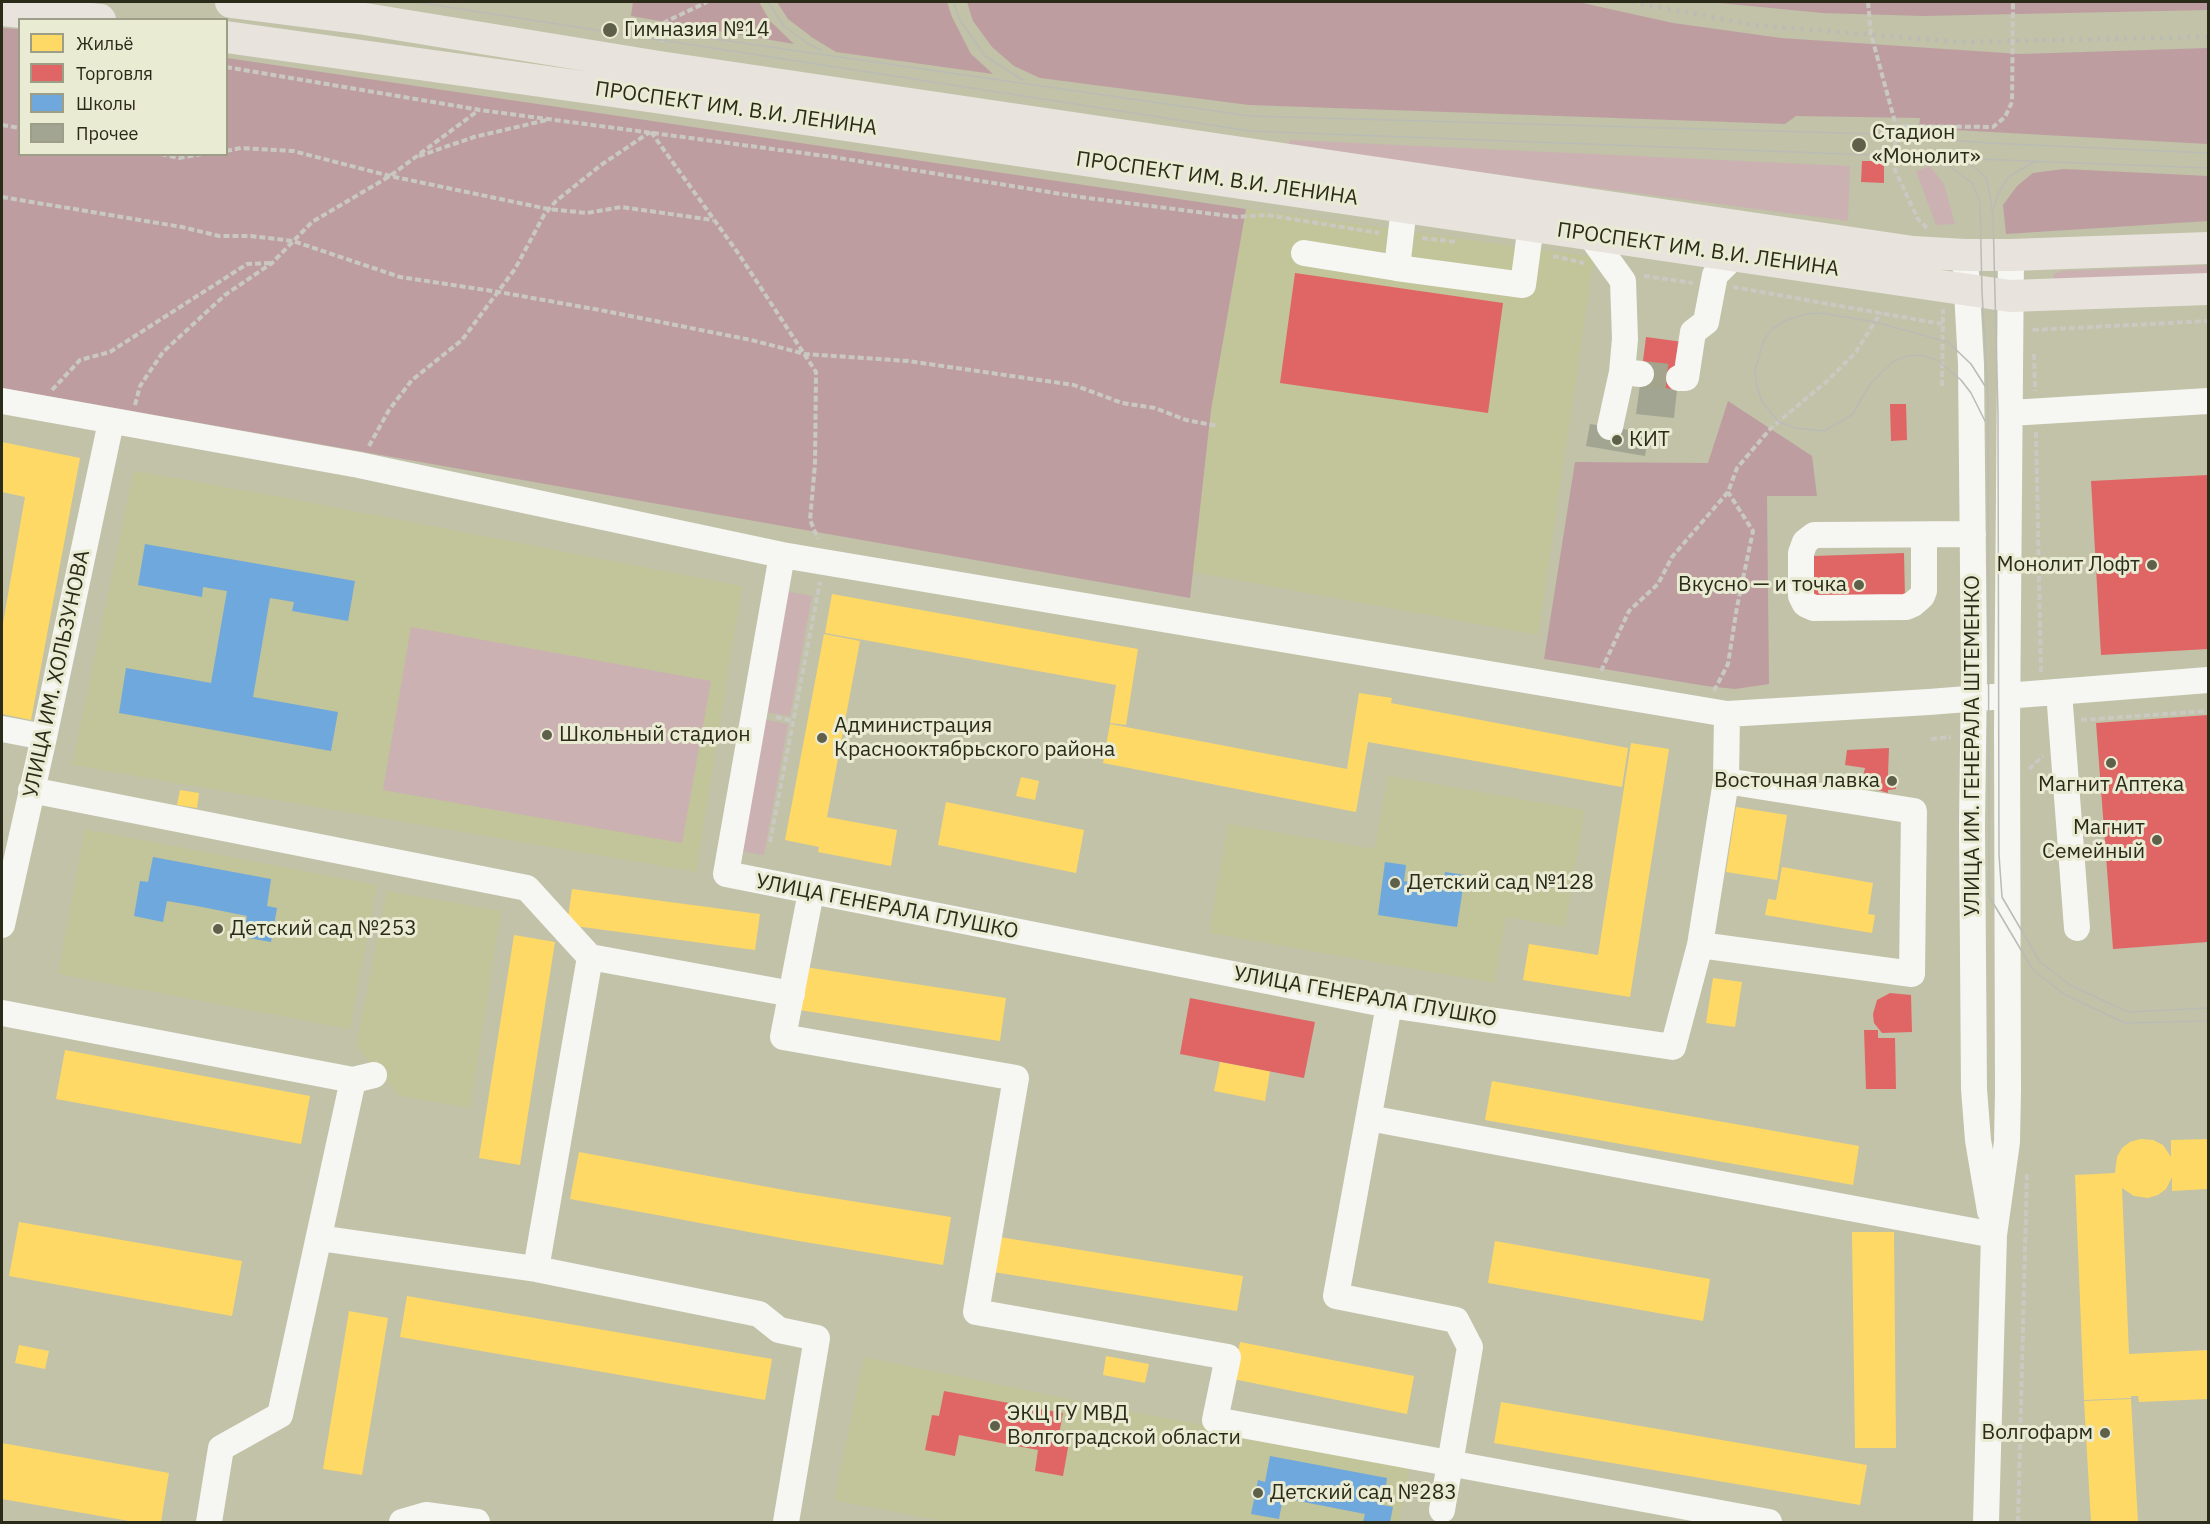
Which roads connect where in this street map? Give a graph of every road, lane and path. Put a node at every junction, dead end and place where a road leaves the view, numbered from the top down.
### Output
1 (231, 2) edge
2 (707, 2) edge
3 (1868, 2) edge
4 (2013, 2) edge
5 (2, 10) edge
6 (80, 18) edge
7 (228, 37) edge
8 (662, 45) dead end
9 (228, 67) edge
10 (480, 110) junction
11 (551, 119) junction
12 (2, 125) edge
13 (1896, 126) junction
14 (18, 128) edge
15 (650, 132) junction
16 (228, 151) edge
17 (170, 156) edge
18 (191, 156) edge
19 (415, 157) junction
20 (390, 176) junction
21 (2, 197) edge
22 (1404, 207) junction
23 (548, 209) junction
24 (1237, 217) dead end
25 (714, 220) junction
26 (1531, 225) junction
27 (1589, 234) junction
28 (293, 241) junction
29 (2208, 248) edge
30 (1304, 253) dead end
31 (1735, 255) junction
32 (1956, 255) junction
33 (2011, 255) junction
34 (272, 263) junction
35 (1397, 267) junction
36 (1956, 288) junction
37 (2208, 290) edge
38 (499, 292) junction
39 (2010, 296) junction
40 (1881, 312) dead end
41 (2208, 321) edge
42 (2034, 341) dead end
43 (2034, 353) dead end
44 (805, 354) junction
45 (1679, 378) dead end
46 (1942, 386) dead end
47 (50, 393) dead end
48 (2, 401) edge
49 (2208, 401) edge
50 (134, 406) dead end
51 (2035, 411) junction
52 (2010, 413) junction
53 (111, 422) junction
54 (1218, 426) dead end
55 (1610, 427) dead end
56 (368, 448) dead end
57 (1728, 492) junction
58 (1973, 534) junction
59 (1924, 535) junction
60 (782, 555) junction
61 (824, 561) junction
62 (1598, 678) dead end
63 (2208, 680) edge
64 (2050, 693) junction
65 (2008, 696) junction
66 (1974, 698) junction
67 (1719, 706) junction
68 (2208, 711) edge
69 (2061, 721) junction
70 (2, 729) edge
71 (45, 737) junction
72 (1726, 781) junction
73 (31, 790) junction
74 (770, 842) dead end
75 (811, 892) junction
76 (2, 925) edge
77 (2077, 928) dead end
78 (1700, 945) junction
79 (590, 957) junction
80 (792, 994) junction
81 (1389, 1005) junction
82 (2, 1013) edge
83 (1369, 1118) junction
84 (1994, 1235) junction
85 (320, 1238) junction
86 (536, 1269) junction
87 (1450, 1465) junction
88 (1442, 1510) dead end
89 (209, 1522) edge
90 (402, 1522) edge
91 (477, 1522) edge
92 (786, 1522) edge
93 (1770, 1522) edge
94 (1986, 1522) edge

1 - 32 main road, ПРОСПЕКТ ИМ. В.И. ЛЕНИНА
2 - 8 path
3 - 13 path
4 - 13 path
5 - 6 main road
7 - 22 main road, ПРОСПЕКТ ИМ. В.И. ЛЕНИНА
9 - 10 path
10 - 11 path
10 - 19 path
11 - 15 path
11 - 19 path
12 - 14 path
13 - 32 path
15 - 23 path
15 - 24 path
15 - 25 path
16 - 20 path
17 - 18 path
19 - 20 path
20 - 23 path
20 - 28 path
21 - 28 path
22 - 26 main road, ПРОСПЕКТ ИМ. В.И. ЛЕНИНА
22 - 35 street
23 - 25 path
23 - 38 path
25 - 44 path
26 - 27 main road, ПРОСПЕКТ ИМ. В.И. ЛЕНИНА
26 - 35 street
27 - 31 main road, ПРОСПЕКТ ИМ. В.И. ЛЕНИНА
27 - 55 street
28 - 34 path
28 - 38 path
29 - 33 main road, ПРОСПЕКТ ИМ. В.И. ЛЕНИНА
30 - 35 street
31 - 36 main road, ПРОСПЕКТ ИМ. В.И. ЛЕНИНА
31 - 45 street
32 - 33 main road, ПРОСПЕКТ ИМ. В.И. ЛЕНИНА
32 - 36 street, УЛИЦА ИМ. ГЕНЕРАЛА ШТЕМЕНКО
33 - 39 street, УЛИЦА ИМ. ГЕНЕРАЛА ШТЕМЕНКО
34 - 47 path
34 - 50 path
36 - 39 main road, ПРОСПЕКТ ИМ. В.И. ЛЕНИНА
36 - 46 path
36 - 58 street, УЛИЦА ИМ. ГЕНЕРАЛА ШТЕМЕНКО
37 - 39 main road, ПРОСПЕКТ ИМ. В.И. ЛЕНИНА
38 - 44 path
38 - 56 path
39 - 52 street, УЛИЦА ИМ. ГЕНЕРАЛА ШТЕМЕНКО
40 - 57 path
41 - 42 path
43 - 51 path
44 - 54 path
44 - 61 path
48 - 53 street
49 - 51 street
51 - 52 street
51 - 64 path
52 - 65 street, УЛИЦА ИМ. ГЕНЕРАЛА ШТЕМЕНКО
53 - 60 street
53 - 71 street, УЛИЦА ИМ. ХОЛЬЗУНОВА
57 - 62 path
57 - 67 path
58 - 59 street
58 - 66 street, УЛИЦА ИМ. ГЕНЕРАЛА ШТЕМЕНКО
59 - 59 street
60 - 61 street
60 - 75 street, УЛИЦА ГЕНЕРАЛА ГЛУШКО
61 - 67 street
61 - 74 path
63 - 64 street
64 - 65 street
64 - 69 street
65 - 66 street
65 - 84 street, УЛИЦА ИМ. ГЕНЕРАЛА ШТЕМЕНКО
66 - 67 street
66 - 84 street, УЛИЦА ИМ. ГЕНЕРАЛА ШТЕМЕНКО
67 - 72 street, УЛИЦА ГЕНЕРАЛА ГЛУШКО
68 - 69 path
69 - 77 street
70 - 71 street
71 - 73 street, УЛИЦА ИМ. ХОЛЬЗУНОВА
72 - 78 street, УЛИЦА ГЕНЕРАЛА ГЛУШКО
72 - 78 street
73 - 76 street, УЛИЦА ИМ. ХОЛЬЗУНОВА
73 - 79 street
75 - 80 street
75 - 81 street, УЛИЦА ГЕНЕРАЛА ГЛУШКО
78 - 81 street, УЛИЦА ГЕНЕРАЛА ГЛУШКО
79 - 80 street
79 - 86 street
80 - 87 street
81 - 83 street
82 - 85 street
83 - 84 street
83 - 87 street
84 - 94 street, УЛИЦА ИМ. ГЕНЕРАЛА ШТЕМЕНКО
85 - 86 street
85 - 89 street
86 - 92 street
87 - 88 street
87 - 93 street
90 - 91 street

